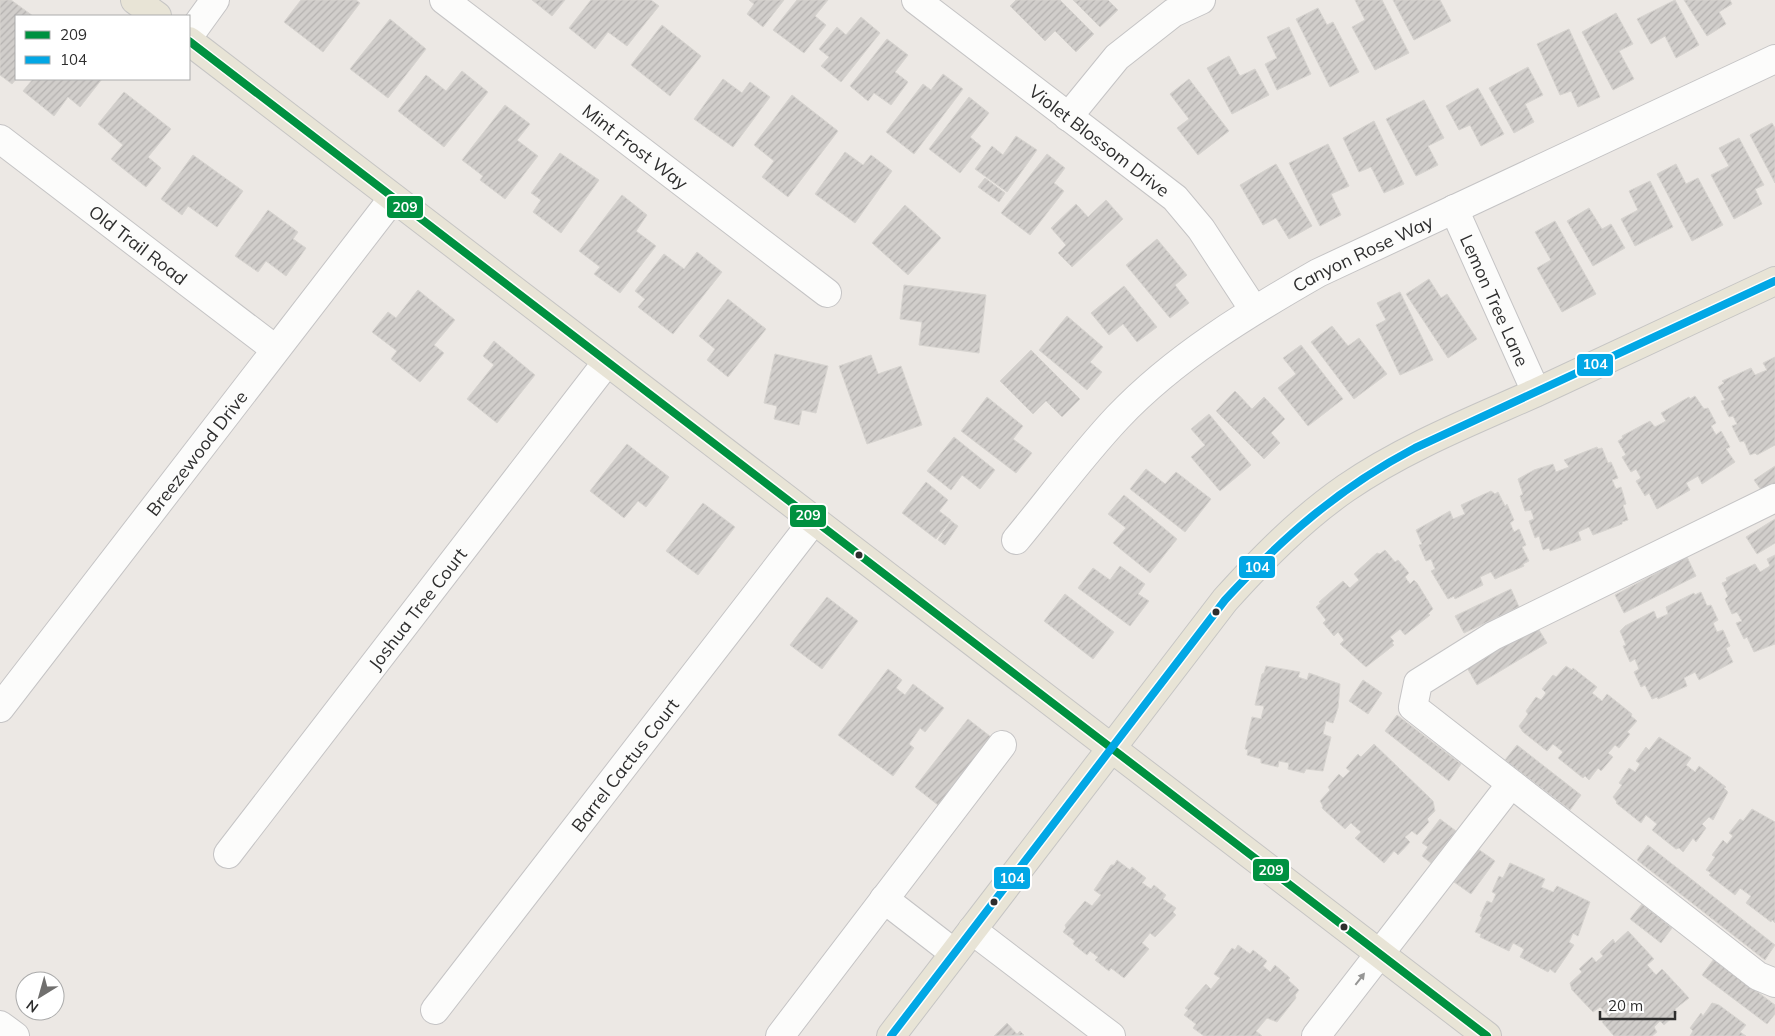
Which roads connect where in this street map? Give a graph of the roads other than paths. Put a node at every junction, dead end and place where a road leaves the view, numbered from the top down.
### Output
1 (135, 0) edge
2 (215, 0) edge
3 (444, 0) edge
4 (916, 0) edge
5 (1201, 0) edge
6 (155, 15) edge
7 (190, 35) edge
8 (190, 42) edge
9 (1775, 59) edge
10 (1068, 117) junction
11 (0, 139) edge
12 (393, 198) junction
13 (1454, 209) junction
14 (1775, 281) edge
15 (826, 294) dead end
16 (1254, 310) junction
17 (276, 349) junction
18 (607, 362) junction
19 (1536, 392) junction
20 (1775, 498) edge
21 (814, 520) junction
22 (1016, 540) dead end
23 (0, 708) edge
24 (1002, 745) dead end
25 (1111, 748) junction
26 (1511, 784) junction
27 (228, 854) dead end
28 (884, 899) junction
29 (972, 930) junction
30 (954, 953) junction
31 (1380, 954) junction
32 (1775, 983) edge
33 (435, 1010) dead end
34 (0, 1025) edge
35 (15, 1036) edge
36 (780, 1036) edge
37 (891, 1036) edge
38 (1111, 1036) edge
39 (1316, 1036) edge
40 (1487, 1036) edge

1 - 6 main road
2 - 7 street
3 - 15 street, Mint Frost Way
4 - 10 street, Violet Blossom Drive
5 - 10 street
8 - 12 main road
9 - 13 street, Canyon Rose Way
10 - 16 street, Violet Blossom Drive
11 - 17 street, Old Trail Road
12 - 17 street, Breezewood Drive
12 - 18 main road
13 - 16 street, Canyon Rose Way
13 - 19 street, Lemon Tree Lane
14 - 19 main road
16 - 22 street, Canyon Rose Way
17 - 23 street, Breezewood Drive
18 - 21 main road
18 - 27 street, Joshua Tree Court
19 - 25 main road
20 - 26 street
21 - 25 main road
21 - 33 street, Barrel Cactus Court
24 - 28 street
25 - 29 main road
25 - 31 main road
26 - 31 street
26 - 32 street
28 - 30 street
28 - 36 street
29 - 30 main road
29 - 38 street
30 - 37 main road
39 -> 31 street
31 - 40 main road
34 - 35 street

